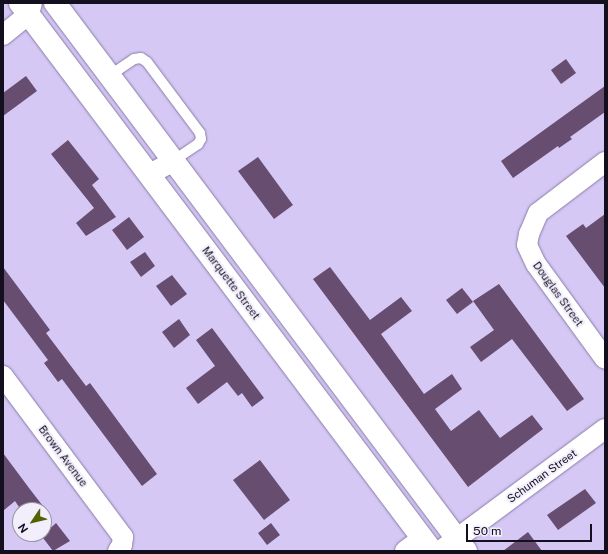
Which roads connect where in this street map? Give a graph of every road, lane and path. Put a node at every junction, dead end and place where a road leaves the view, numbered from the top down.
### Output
1 (55, 3) edge
2 (27, 6) edge
3 (3, 35) edge
4 (109, 76) junction
5 (173, 161) junction
6 (605, 162) edge
7 (150, 174) junction
8 (605, 359) edge
9 (333, 375) junction
10 (3, 376) edge
11 (312, 391) junction
12 (605, 429) edge
13 (120, 544) edge
14 (427, 544) edge
15 (454, 547) edge
16 (405, 551) edge

1 - 4 street
2 - 3 street
2 - 7 street, Marquette Street
4 - 5 street
4 - 5 lane
5 - 7 street
5 - 9 street
6 - 8 street, Douglas Street
7 - 11 street, Marquette Street
9 - 11 street
9 - 15 street
10 - 13 street, Brown Avenue
11 - 14 street, Marquette Street
12 - 15 street, Schuman Street
14 - 16 street

